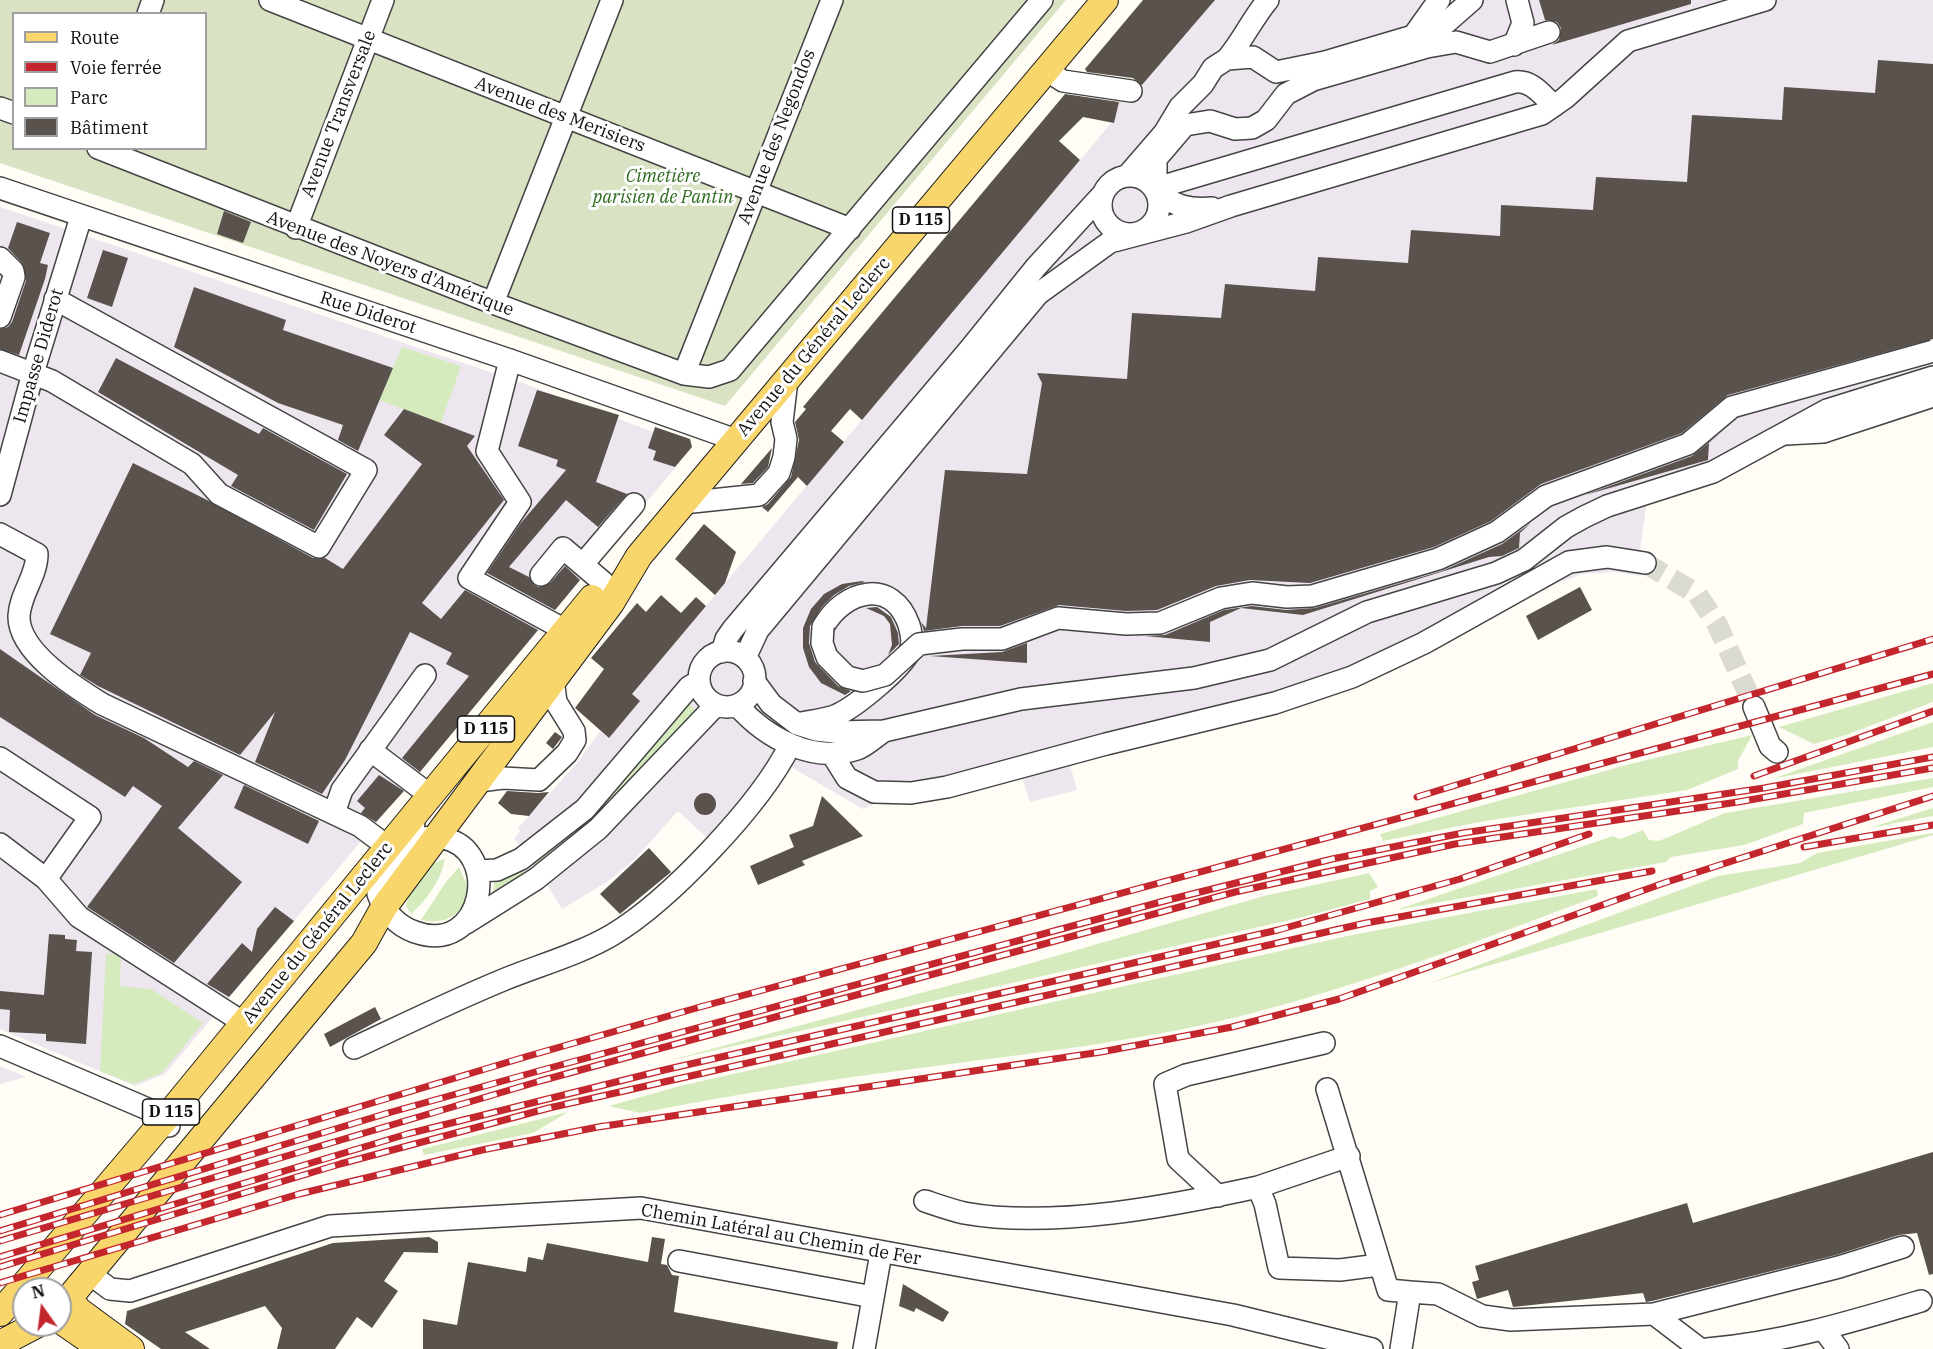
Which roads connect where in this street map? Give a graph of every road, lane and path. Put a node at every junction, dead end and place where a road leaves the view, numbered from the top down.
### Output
1 (270, 0) edge
2 (383, 0) edge
3 (612, 0) edge
4 (1042, 0) edge
5 (1105, 0) edge
6 (1268, 0) edge
7 (1439, 0) edge
8 (1472, 0) edge
9 (1517, 0) edge
10 (1765, 0) edge
11 (827, 2) edge
12 (1549, 32) dead end
13 (1414, 35) junction
14 (367, 40) junction
15 (1514, 45) junction
16 (1227, 58) junction
17 (1271, 69) junction
18 (1046, 70) junction
19 (1204, 82) junction
20 (1131, 91) dead end
21 (1278, 105) junction
22 (1554, 106) junction
23 (566, 118) junction
24 (1210, 121) junction
25 (104, 150) edge
26 (1127, 176) junction
27 (0, 188) edge
28 (756, 192) junction
29 (1156, 192) junction
30 (1102, 195) junction
31 (1231, 206) junction
32 (81, 217) junction
33 (296, 228) junction
34 (850, 229) junction
35 (1139, 233) junction
36 (0, 258) edge
37 (55, 299) junction
38 (493, 303) junction
39 (0, 317) edge
40 (1933, 351) edge
41 (510, 360) junction
42 (0, 361) edge
43 (33, 373) junction
44 (684, 374) junction
45 (1933, 377) edge
46 (787, 380) junction
47 (1933, 396) edge
48 (1779, 435) junction
49 (736, 440) junction
50 (0, 495) edge
51 (683, 503) junction
52 (634, 504) dead end
53 (0, 534) edge
54 (639, 556) junction
55 (1645, 562) tunnel mouth
56 (583, 564) junction
57 (541, 574) dead end
58 (604, 583) junction
59 (567, 631) junction
60 (722, 652) junction
61 (745, 658) junction
62 (425, 675) dead end
63 (553, 679) junction
64 (699, 681) junction
65 (754, 681) junction
66 (716, 705) junction
67 (737, 705) junction
68 (1755, 707) tunnel mouth
69 (797, 724) junction
70 (884, 731) junction
71 (790, 745) junction
72 (370, 750) junction
73 (1777, 752) dead end
74 (832, 754) junction
75 (0, 758) edge
76 (479, 781) junction
77 (431, 796) junction
78 (334, 813) junction
79 (414, 828) junction
80 (439, 837) junction
81 (0, 844) edge
82 (388, 847) junction
83 (477, 871) junction
84 (46, 879) junction
85 (384, 907) junction
86 (329, 918) junction
87 (463, 925) junction
88 (244, 1023) junction
89 (1323, 1043) dead end
90 (354, 1048) dead end
91 (5, 1054) edge
92 (1327, 1089) dead end
93 (167, 1122) junction
94 (1348, 1156) junction
95 (1258, 1187) junction
96 (1218, 1196) junction
97 (925, 1201) dead end
98 (1903, 1247) dead end
99 (881, 1253) junction
100 (679, 1261) dead end
101 (1379, 1265) junction
102 (90, 1274) junction
103 (43, 1277) edge
104 (1410, 1292) junction
105 (873, 1296) junction
106 (72, 1301) edge
107 (1921, 1301) dead end
108 (0, 1313) edge
109 (72, 1314) edge
110 (1654, 1314) junction
111 (72, 1316) edge
112 (1824, 1330) junction
113 (32, 1337) edge
114 (20, 1349) edge
115 (102, 1349) edge
116 (131, 1349) edge
117 (864, 1349) edge
118 (1372, 1349) edge
119 (1401, 1349) edge
120 (1700, 1349) edge
121 (1707, 1349) edge
122 (1838, 1349) edge

1 - 14 street, Avenue des Merisiers
2 - 14 street, Avenue Transversale
3 - 23 street
4 - 34 street, Avenue des Noyers d'Amérique
5 - 18 main road, Avenue du Général Leclerc / D 115
6 - 16 street
7 - 13 street
8 - 13 street
9 - 15 street
10 - 22 street
11 - 28 street, Avenue des Negondos
12 - 15 street
13 - 17 street
14 - 23 street, Avenue des Merisiers
14 - 33 street, Avenue Transversale
15 - 21 street
16 - 17 street
16 - 19 street
17 - 21 street
18 - 20 street
18 - 46 main road, Avenue du Général Leclerc / D 115
19 - 24 street
19 - 26 street
21 - 24 street
22 - 29 street
22 - 31 street
23 - 28 street, Avenue des Merisiers
23 - 38 street
24 - 29 street
25 - 33 street, Avenue des Noyers d'Amérique
26 - 29 street
26 - 30 street
27 - 32 street, Rue Diderot
28 - 34 street, Avenue des Merisiers
28 - 44 street, Avenue des Negondos
29 - 31 street
29 - 35 street
30 - 35 street
30 - 60 street
31 - 35 street
32 - 37 street, Impasse Diderot
32 - 41 street, Rue Diderot
33 - 38 street, Avenue des Noyers d'Amérique
34 - 44 street, Avenue des Noyers d'Amérique
35 - 61 street
36 - 39 street
37 - 43 street, Impasse Diderot
37 - 43 street
38 - 44 street, Avenue des Noyers d'Amérique
40 - 69 street, bridge
41 - 49 street, Rue Diderot
41 - 59 street
42 - 43 street
43 - 50 street, Impasse Diderot
45 - 48 street
46 - 49 main road, Avenue du Général Leclerc / D 115
46 - 51 street
47 - 48 street
48 - 70 street
49 - 51 main road, Avenue du Général Leclerc / D 115
51 - 54 main road, Avenue du Général Leclerc / D 115
52 - 56 street
53 - 78 street
54 - 58 main road, Avenue du Général Leclerc / D 115
54 - 63 main road, Avenue du Général Leclerc / D 115
55 - 74 street
56 - 57 street
56 - 58 street
58 - 59 main road, Avenue du Général Leclerc / D 115
59 - 77 main road, Avenue du Général Leclerc / D 115
60 - 61 street
60 - 64 street
61 - 65 street
62 - 72 street
63 - 76 main road, Avenue du Général Leclerc / D 115
63 - 76 street
64 - 66 street
64 - 83 street
65 - 67 street
65 - 69 street
66 - 67 street
66 - 87 street
67 - 71 street
68 - 73 street
69 - 70 street
70 - 74 street
71 - 74 street
71 - 90 street
72 - 77 street
72 - 78 street
75 - 84 street
76 - 80 main road, Avenue du Général Leclerc / D 115
77 - 79 main road, Avenue du Général Leclerc / D 115
78 - 82 street
79 - 80 street
79 - 82 main road, Avenue du Général Leclerc / D 115
79 - 85 street
80 - 83 street
80 - 85 main road, Avenue du Général Leclerc / D 115
81 - 84 street
82 - 86 main road, Avenue du Général Leclerc / D 115
83 - 87 street
84 - 88 street
85 - 87 street
85 - 102 main road, Avenue du Général Leclerc / D 115
86 - 88 main road, Avenue du Général Leclerc / D 115
86 - 93 main road
88 - 93 main road, Avenue du Général Leclerc / D 115
89 - 96 street
91 - 93 street
92 - 94 street
93 - 103 main road
93 - 108 main road, Avenue du Général Leclerc / D 115
94 - 95 street
94 - 101 street
95 - 96 street
95 - 101 street
96 - 97 street
98 - 110 street
99 - 102 street, Chemin Latéral au Chemin de Fer
99 - 105 street
99 - 118 street, Chemin Latéral au Chemin de Fer
100 - 105 street
101 - 104 street
102 - 106 main road, Avenue du Général Leclerc / D 115
104 - 110 street
104 - 119 street
105 - 117 street
107 - 112 street
109 - 116 main road
110 - 120 street
111 - 115 main road
112 - 121 street
112 - 122 street
113 - 114 main road

